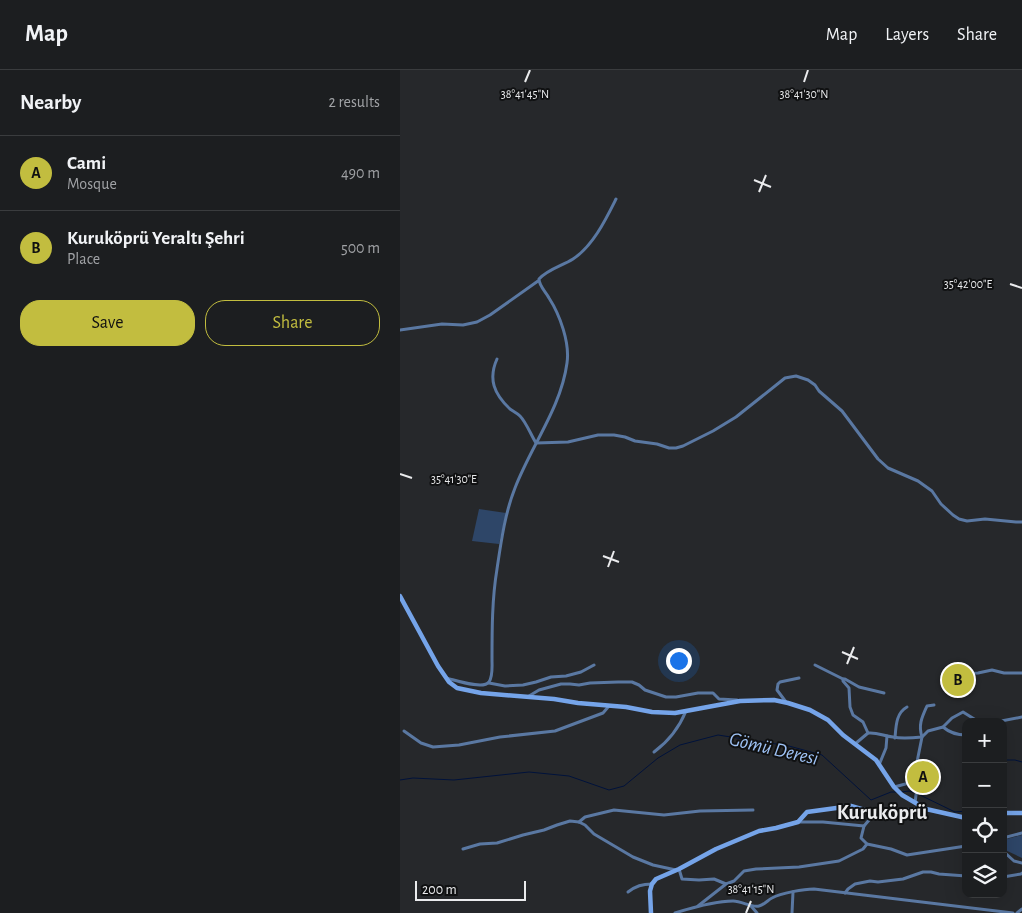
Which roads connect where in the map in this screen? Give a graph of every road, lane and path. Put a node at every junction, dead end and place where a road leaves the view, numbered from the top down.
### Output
1 (616, 199) dead end
2 (539, 280) junction
3 (400, 330) edge
4 (497, 359) dead end
5 (536, 443) junction
6 (1022, 522) edge
7 (400, 596) edge
8 (594, 664) dead end
9 (815, 665) dead end
10 (1022, 673) edge
11 (963, 674) dead end
12 (446, 678) junction
13 (799, 678) dead end
14 (843, 680) junction
15 (488, 683) junction
16 (884, 693) dead end
17 (528, 696) junction
18 (740, 701) junction
19 (786, 702) junction
20 (934, 705) dead end
21 (609, 706) junction
22 (907, 707) dead end
23 (686, 711) junction
24 (1022, 717) edge
25 (973, 718) edge
26 (1007, 720) edge
27 (943, 727) junction
28 (404, 731) dead end
29 (868, 733) junction
30 (962, 735) edge
31 (887, 736) junction
32 (922, 737) junction
33 (895, 738) junction
34 (855, 744) junction
35 (654, 752) dead end
36 (879, 765) junction
37 (913, 782) junction
38 (894, 787) junction
39 (915, 800) junction
40 (926, 809) junction
41 (753, 810) dead end
42 (875, 813) junction
43 (1007, 813) edge
44 (1022, 813) edge
45 (962, 817) edge
46 (578, 822) junction
47 (798, 822) junction
48 (864, 826) junction
49 (1022, 833) edge
50 (1007, 837) edge
51 (867, 844) junction
52 (962, 847) edge
53 (463, 849) dead end
54 (1005, 853) edge
55 (1022, 863) edge
56 (678, 869) junction
57 (1022, 873) edge
58 (962, 876) edge
59 (1007, 876) edge
60 (652, 884) junction
61 (726, 884) junction
62 (628, 892) dead end
63 (793, 892) junction
64 (845, 892) junction
65 (751, 906) junction
66 (698, 907) junction
67 (1022, 909) edge
68 (651, 913) edge
69 (675, 913) edge
70 (757, 913) edge
71 (792, 913) edge
72 (1013, 913) edge
73 (1017, 913) edge

1 - 2 street
2 - 3 street
2 - 5 street
4 - 5 street
5 - 6 street
5 - 15 street
7 - 12 street
8 - 15 street
9 - 14 street
10 - 11 street
12 - 15 street
12 - 17 street
13 - 19 street
14 - 16 street
14 - 29 street
17 - 18 street
17 - 21 street
18 - 19 street
18 - 23 street
19 - 34 street
20 - 32 street
21 - 23 street
21 - 28 street
22 - 33 street
23 - 35 street
24 - 26 street
25 - 27 street
27 - 30 street
27 - 32 street
29 - 31 street
29 - 34 street
31 - 33 street
31 - 36 street
32 - 33 street
32 - 37 street
34 - 36 street
36 - 38 street
37 - 38 street
37 - 39 street
38 - 39 street
39 - 40 street
40 - 42 street
40 - 45 street
41 - 46 street
42 - 47 street
42 - 48 street
43 - 44 street
46 - 53 street
46 - 56 street
47 - 48 street
47 - 56 street
48 - 51 street
49 - 50 street
51 - 52 street
51 - 61 street
54 - 55 street
56 - 60 street
56 - 61 street
57 - 59 street
58 - 64 street
60 - 62 street
60 - 68 street
61 - 66 street
63 - 64 street
63 - 65 street
63 - 71 street
64 - 72 street
65 - 66 street
65 - 70 street
66 - 69 street
67 - 73 street

